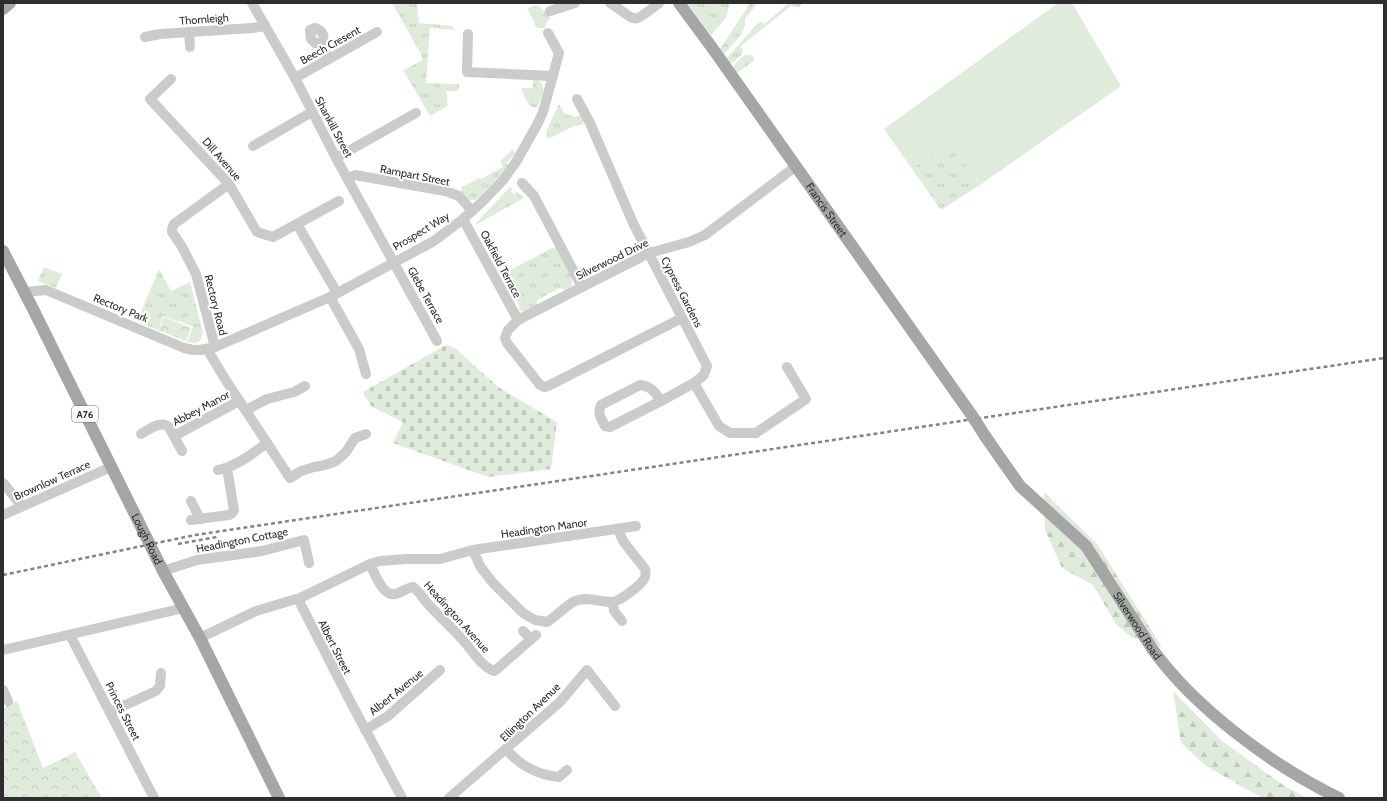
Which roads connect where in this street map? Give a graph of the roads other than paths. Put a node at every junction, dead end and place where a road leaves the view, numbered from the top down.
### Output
1 (10, 3) edge
2 (252, 3) edge
3 (575, 3) edge
4 (610, 3) edge
5 (659, 3) edge
6 (679, 3) edge
7 (3, 9) edge
8 (553, 13) dead end
9 (265, 26) junction
10 (189, 32) junction
11 (377, 32) dead end
12 (548, 33) dead end
13 (468, 34) dead end
14 (145, 37) dead end
15 (322, 44) dead end
16 (190, 47) dead end
17 (329, 59) junction
18 (553, 76) junction
19 (295, 78) junction
20 (171, 79) dead end
21 (577, 100) dead end
22 (312, 112) junction
23 (416, 113) dead end
24 (253, 146) dead end
25 (336, 158) junction
26 (795, 167) junction
27 (348, 178) junction
28 (522, 183) dead end
29 (229, 184) junction
30 (339, 201) dead end
31 (472, 211) junction
32 (463, 219) junction
33 (297, 224) junction
34 (3, 251) edge
35 (649, 253) junction
36 (394, 262) junction
37 (582, 287) junction
38 (25, 292) junction
39 (333, 295) junction
40 (682, 318) junction
41 (518, 320) junction
42 (437, 341) dead end
43 (211, 348) junction
44 (787, 367) dead end
45 (366, 374) dead end
46 (694, 383) junction
47 (305, 386) dead end
48 (239, 401) junction
49 (661, 401) junction
50 (246, 410) junction
51 (973, 417) joint
52 (141, 434) dead end
53 (366, 434) dead end
54 (174, 436) junction
55 (267, 443) junction
56 (182, 451) dead end
57 (111, 467) junction
58 (3, 482) edge
59 (191, 501) dead end
60 (22, 506) junction
61 (3, 515) edge
62 (636, 526) dead end
63 (618, 529) junction
64 (473, 550) junction
65 (310, 563) dead end
66 (370, 564) junction
67 (163, 571) junction
68 (298, 599) junction
69 (613, 602) junction
70 (184, 608) junction
71 (622, 621) dead end
72 (523, 631) dead end
73 (70, 635) junction
74 (200, 638) junction
75 (3, 650) edge
76 (440, 670) dead end
77 (161, 673) dead end
78 (3, 690) edge
79 (8, 701) dead end
80 (614, 706) dead end
81 (110, 712) junction
82 (365, 730) junction
83 (506, 750) junction
84 (567, 770) dead end
85 (277, 797) edge
86 (154, 798) edge
87 (402, 798) edge
88 (449, 798) edge
89 (1339, 798) edge

1 - 7 main road
2 - 9 street, Shankill Street
3 - 8 street
4 - 5 street
6 - 26 main road, Francis Street
9 - 10 street, Thornleigh
9 - 19 street, Shankill Street
10 - 14 street, Thornleigh
10 - 16 street
11 - 17 street, Beech Cresent
12 - 18 street, Prospect Way
13 - 18 street
15 - 17 street
17 - 19 street, Beech Cresent
18 - 31 street, Prospect Way
19 - 22 street, Shankill Street
20 - 29 street, Dill Avenue
21 - 35 street, Cypress Gardens
22 - 24 street
22 - 25 street, Shankill Street
23 - 25 street
25 - 27 street, Shankill Street
26 - 35 street, Silverwood Drive
26 - 51 main road, Francis Street
27 - 31 street, Rampart Street
27 - 36 street, Shankill Street
28 - 37 street
29 - 33 street, Dill Avenue
29 - 43 street, Rectory Road
30 - 33 street, Dill Avenue
31 - 32 street, Prospect Way
32 - 36 street, Prospect Way
32 - 41 street, Oakfield Terrace
33 - 39 street
34 - 38 main road, Lough Road / A76
35 - 37 street, Silverwood Drive
35 - 40 street, Cypress Gardens
36 - 39 street, Prospect Way
36 - 42 street, Glebe Terrace
37 - 41 street, Silverwood Drive
38 - 43 street, Rectory Park
38 - 57 main road, Lough Road / A76
39 - 43 street, Prospect Way
39 - 45 street
40 - 41 street
40 - 46 street, Cypress Gardens
43 - 48 street
44 - 46 street
46 - 49 street
47 - 50 street
48 - 50 street
48 - 54 street, Abbey Manor
49 - 49 street
50 - 55 street
51 - 89 main road, Silverwood Road, bridge
52 - 54 street, Abbey Manor
53 - 55 street
54 - 56 street, Abbey Manor
55 - 59 street
57 - 60 street, Brownlow Terrace
57 - 67 main road, Lough Road / A76
58 - 60 street
60 - 61 street, Brownlow Terrace
62 - 63 street, Headington Manor
63 - 64 street, Headington Manor
63 - 69 street
64 - 66 street, Headington Manor
64 - 69 street
65 - 67 street, Headington Cottage
66 - 68 street, Headington Manor
66 - 72 street, Headington Avenue
67 - 70 main road, Lough Road / A76
68 - 74 street
68 - 82 street, Albert Street
69 - 71 street
70 - 73 street
70 - 74 main road, Lough Road / A76
73 - 75 street
73 - 81 street, Princes Street
74 - 85 main road, Lough Road / A76
76 - 82 street, Albert Avenue
77 - 81 street
78 - 79 street
80 - 83 street, Ellington Avenue
81 - 86 street, Princes Street
82 - 87 street, Albert Street
83 - 84 street, Ellington Avenue
83 - 88 street

